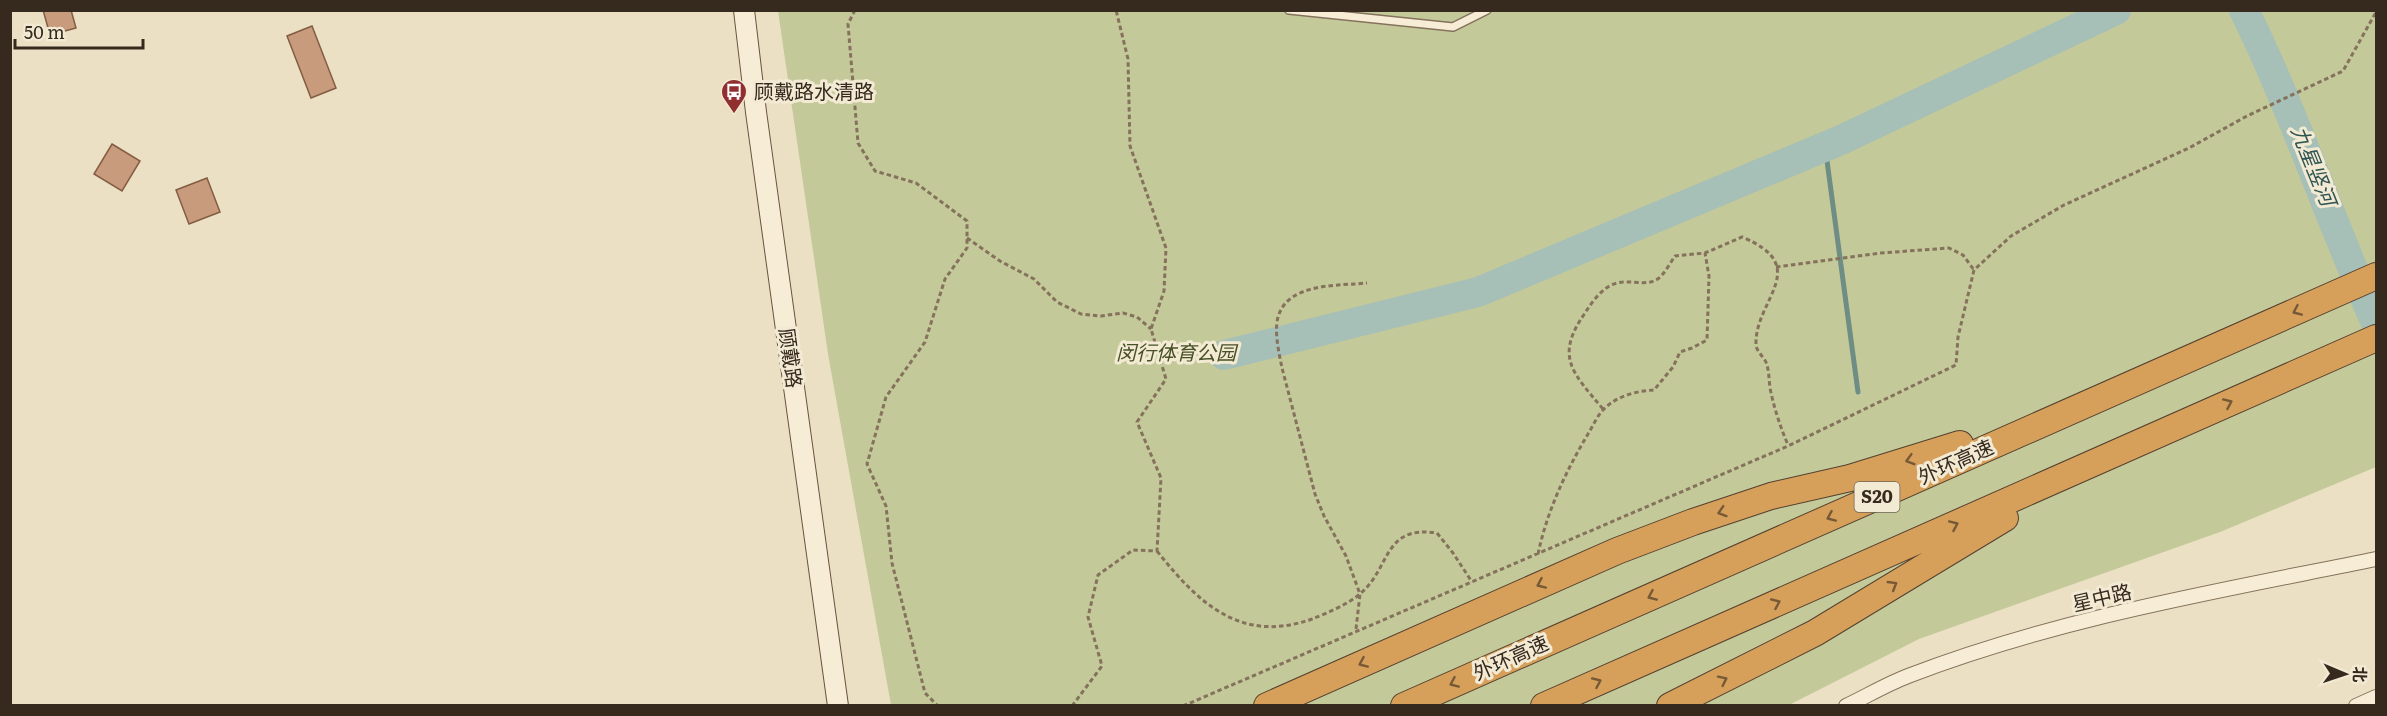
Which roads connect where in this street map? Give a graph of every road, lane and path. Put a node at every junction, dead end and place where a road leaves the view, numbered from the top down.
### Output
1 (744, 10) edge
2 (855, 10) edge
3 (1116, 10) edge
4 (1290, 10) edge
5 (1486, 10) edge
6 (2376, 12) edge
7 (967, 238) junction
8 (1705, 253) junction
9 (1776, 267) junction
10 (1974, 270) junction
11 (2365, 282) edge
12 (1367, 283) dead end
13 (1151, 329) junction
14 (2375, 338) edge
15 (2163, 371) junction
16 (1603, 410) junction
17 (2185, 423) junction
18 (1788, 446) junction
19 (1157, 551) junction
20 (1538, 554) junction
21 (2376, 559) edge
22 (1472, 582) junction
23 (1360, 594) junction
24 (1356, 630) junction
25 (2376, 697) edge
26 (837, 705) edge
27 (938, 705) edge
28 (1072, 705) edge
29 (1183, 705) edge
30 (1267, 705) edge
31 (1404, 705) edge
32 (1544, 705) edge
33 (1670, 705) edge
34 (1846, 705) edge
35 (2356, 705) edge

1 - 26 main road, 顾戴路
2 - 7 path
3 - 13 path
4 - 5 lane
6 - 10 path
7 - 13 path
7 - 27 path
8 - 9 path
8 - 16 path
8 - 16 path
9 - 10 path
9 - 18 path
10 - 18 path
11 -> 15 highway, 外环高速 / S20
12 - 23 path
13 - 19 path
17 -> 14 highway
15 -> 30 highway
15 -> 31 highway, 外环高速 / S20
16 - 20 path
32 -> 17 highway
33 -> 17 highway
18 - 20 path
19 - 23 path
19 - 28 path
20 - 22 path
21 - 34 street, 星中路
22 - 23 path
22 - 24 path
23 - 24 path
24 - 29 path
25 - 35 street

